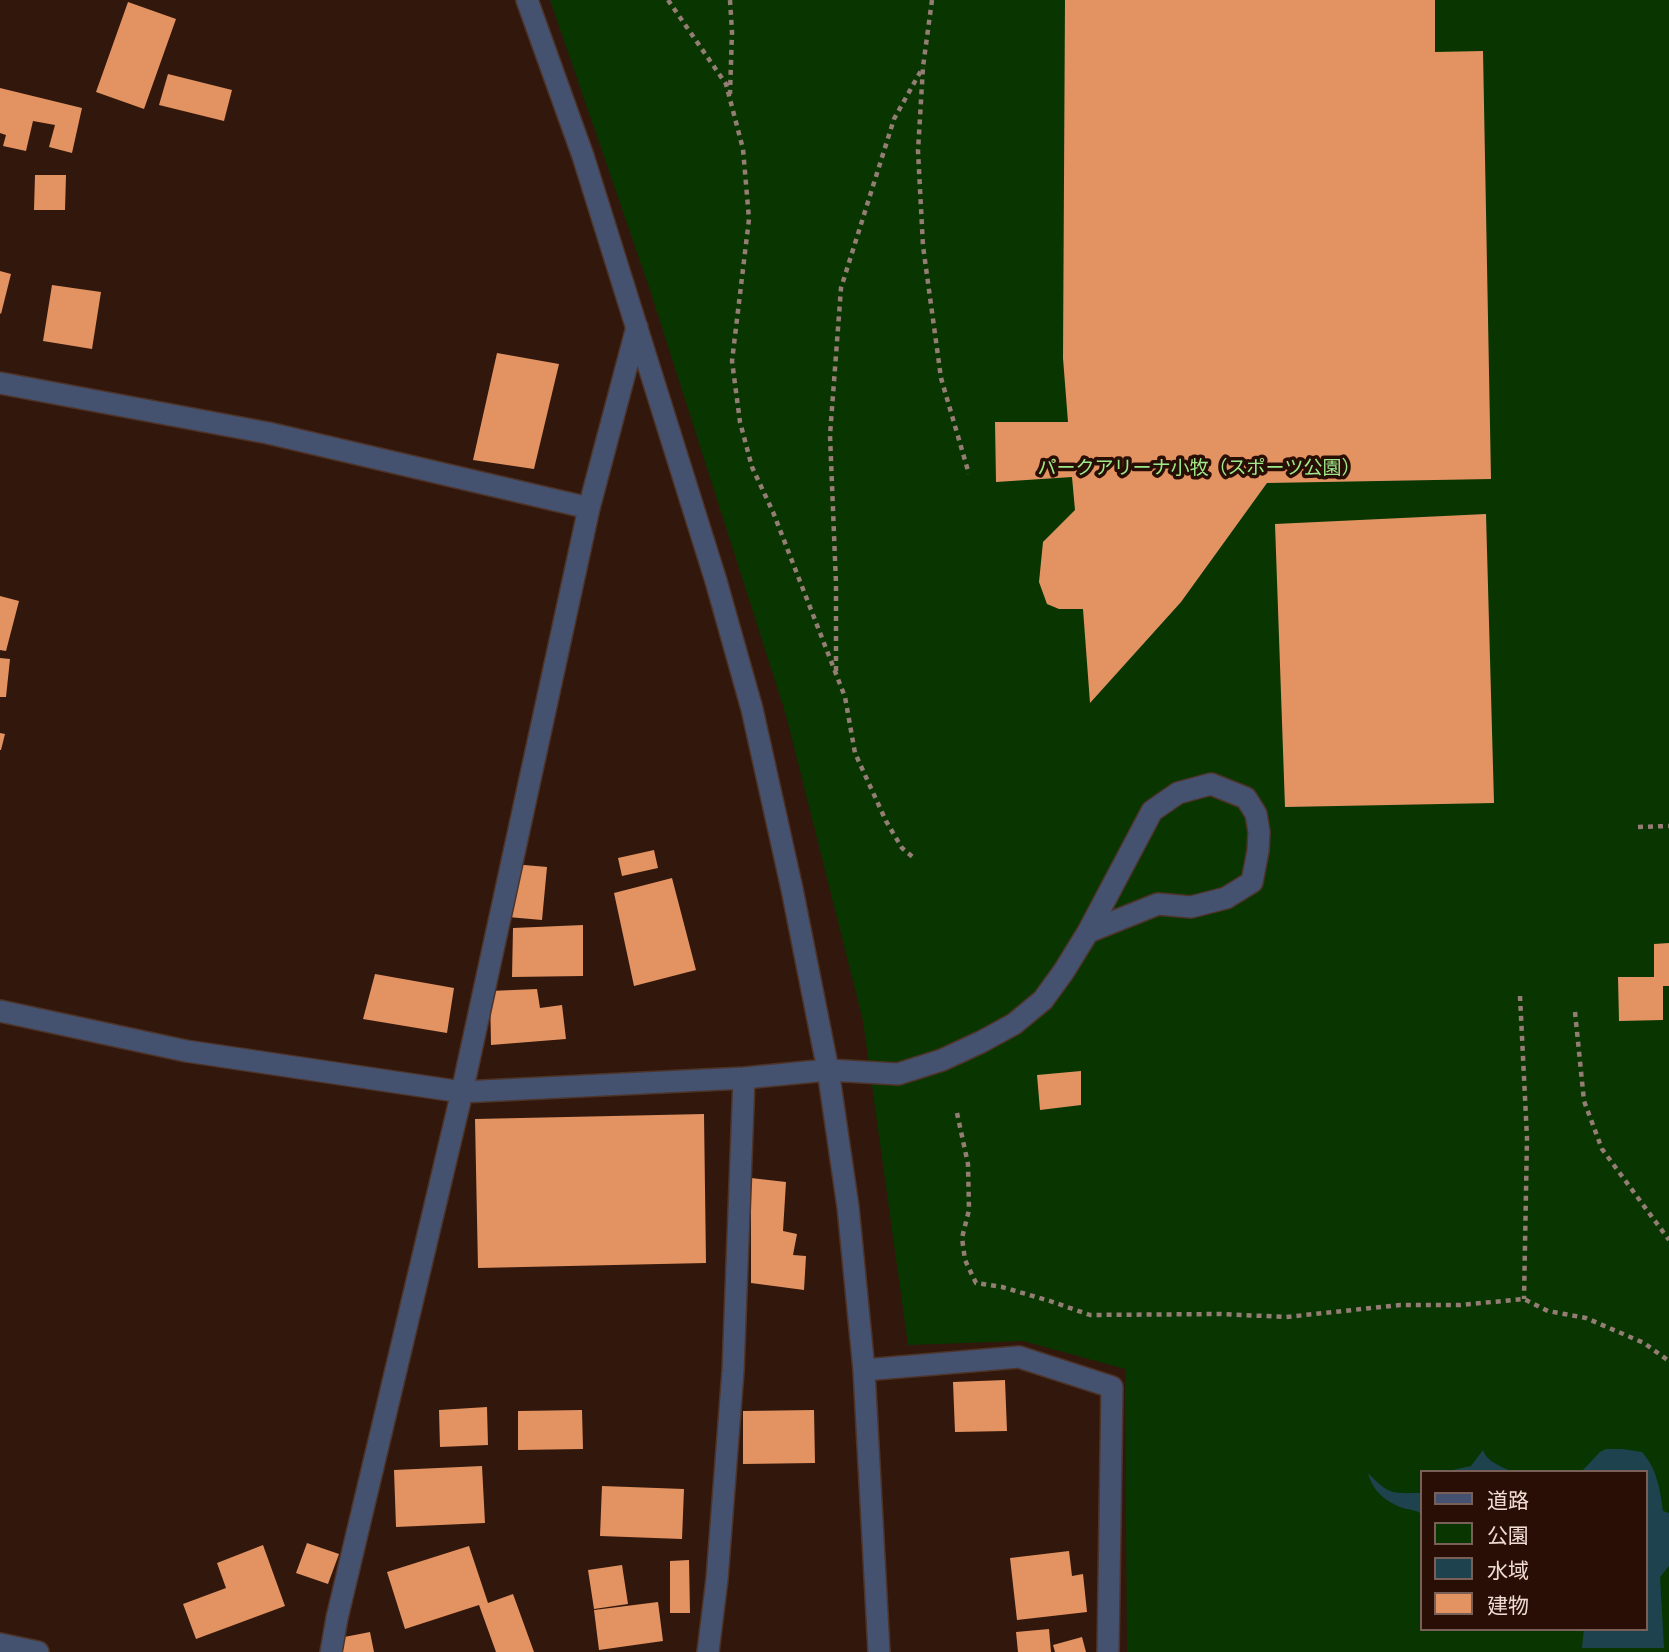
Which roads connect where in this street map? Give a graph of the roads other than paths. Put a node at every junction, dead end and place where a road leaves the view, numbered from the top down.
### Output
1 (527, 0) edge
2 (636, 327) junction
3 (0, 383) edge
4 (589, 508) junction
5 (1088, 932) junction
6 (0, 1011) edge
7 (828, 1070) junction
8 (744, 1079) junction
9 (462, 1092) junction
10 (864, 1370) junction
11 (0, 1644) edge
12 (38, 1652) edge
13 (331, 1652) edge
14 (708, 1652) edge
15 (879, 1652) edge
16 (1108, 1652) edge

1 - 2 street
2 - 4 street
2 - 7 street
3 - 4 street
4 - 9 street
5 - 5 street
5 - 7 street
6 - 9 street
7 - 8 street
7 - 10 street
8 - 9 street
8 - 14 street
9 - 13 street
10 - 15 street
10 - 16 street
11 - 12 street

